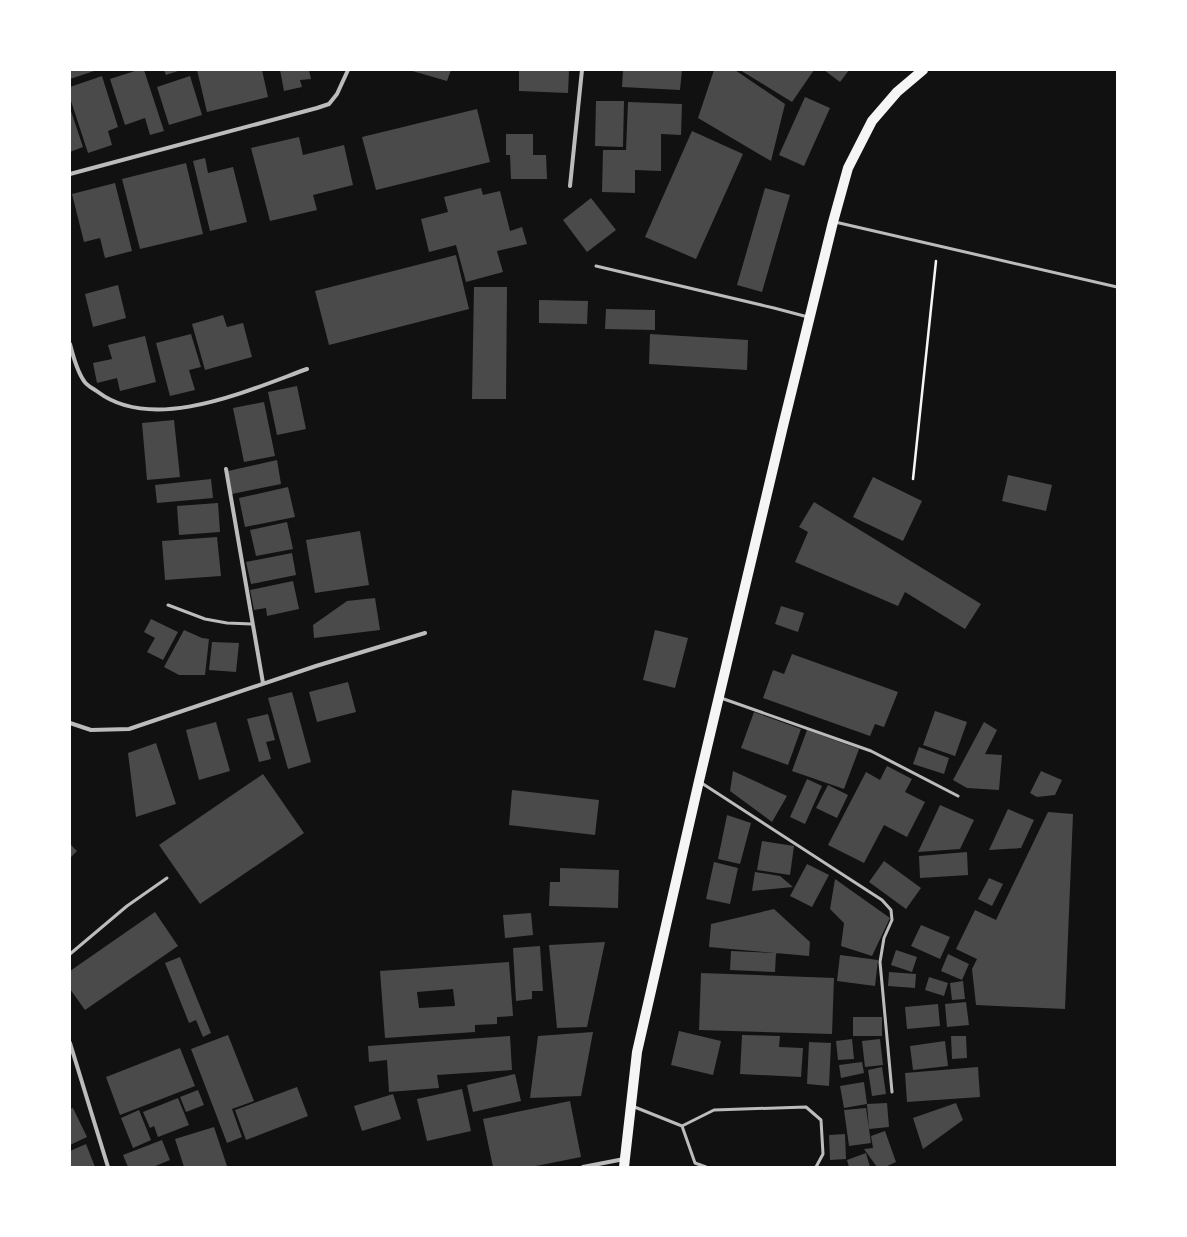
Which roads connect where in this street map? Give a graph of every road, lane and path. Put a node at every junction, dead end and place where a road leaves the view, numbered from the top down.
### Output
1 (348, 70) edge
2 (582, 70) edge
3 (923, 70) edge
4 (70, 174) edge
5 (570, 186) dead end
6 (833, 222) junction
7 (938, 246) junction
8 (596, 266) dead end
9 (1117, 287) edge
10 (810, 318) junction
11 (70, 344) edge
12 (71, 350) edge
13 (307, 369) dead end
14 (226, 469) dead end
15 (913, 479) dead end
16 (168, 605) dead end
17 (252, 624) junction
18 (425, 633) dead end
19 (263, 683) junction
20 (719, 697) junction
21 (70, 723) edge
22 (699, 781) junction
23 (958, 796) dead end
24 (167, 878) dead end
25 (70, 954) edge
26 (70, 1043) edge
27 (892, 1092) dead end
28 (631, 1106) junction
29 (682, 1126) junction
30 (624, 1163) edge
31 (108, 1167) edge
32 (583, 1167) edge
33 (706, 1167) edge
34 (816, 1167) edge

1 - 4 street
2 - 5 street
3 - 6 main road
6 - 7 lane
6 - 10 main road
7 - 9 lane
7 - 15 path
8 - 10 lane
10 - 20 main road
11 - 12 street
12 - 13 street
14 - 17 street
16 - 17 lane
17 - 19 street
18 - 19 street
19 - 21 street
20 - 22 main road
20 - 23 lane
22 - 27 lane
22 - 28 main road
24 - 25 lane
26 - 31 street
28 - 29 lane
28 - 30 main road
29 - 33 lane
29 - 34 lane
30 - 32 street

